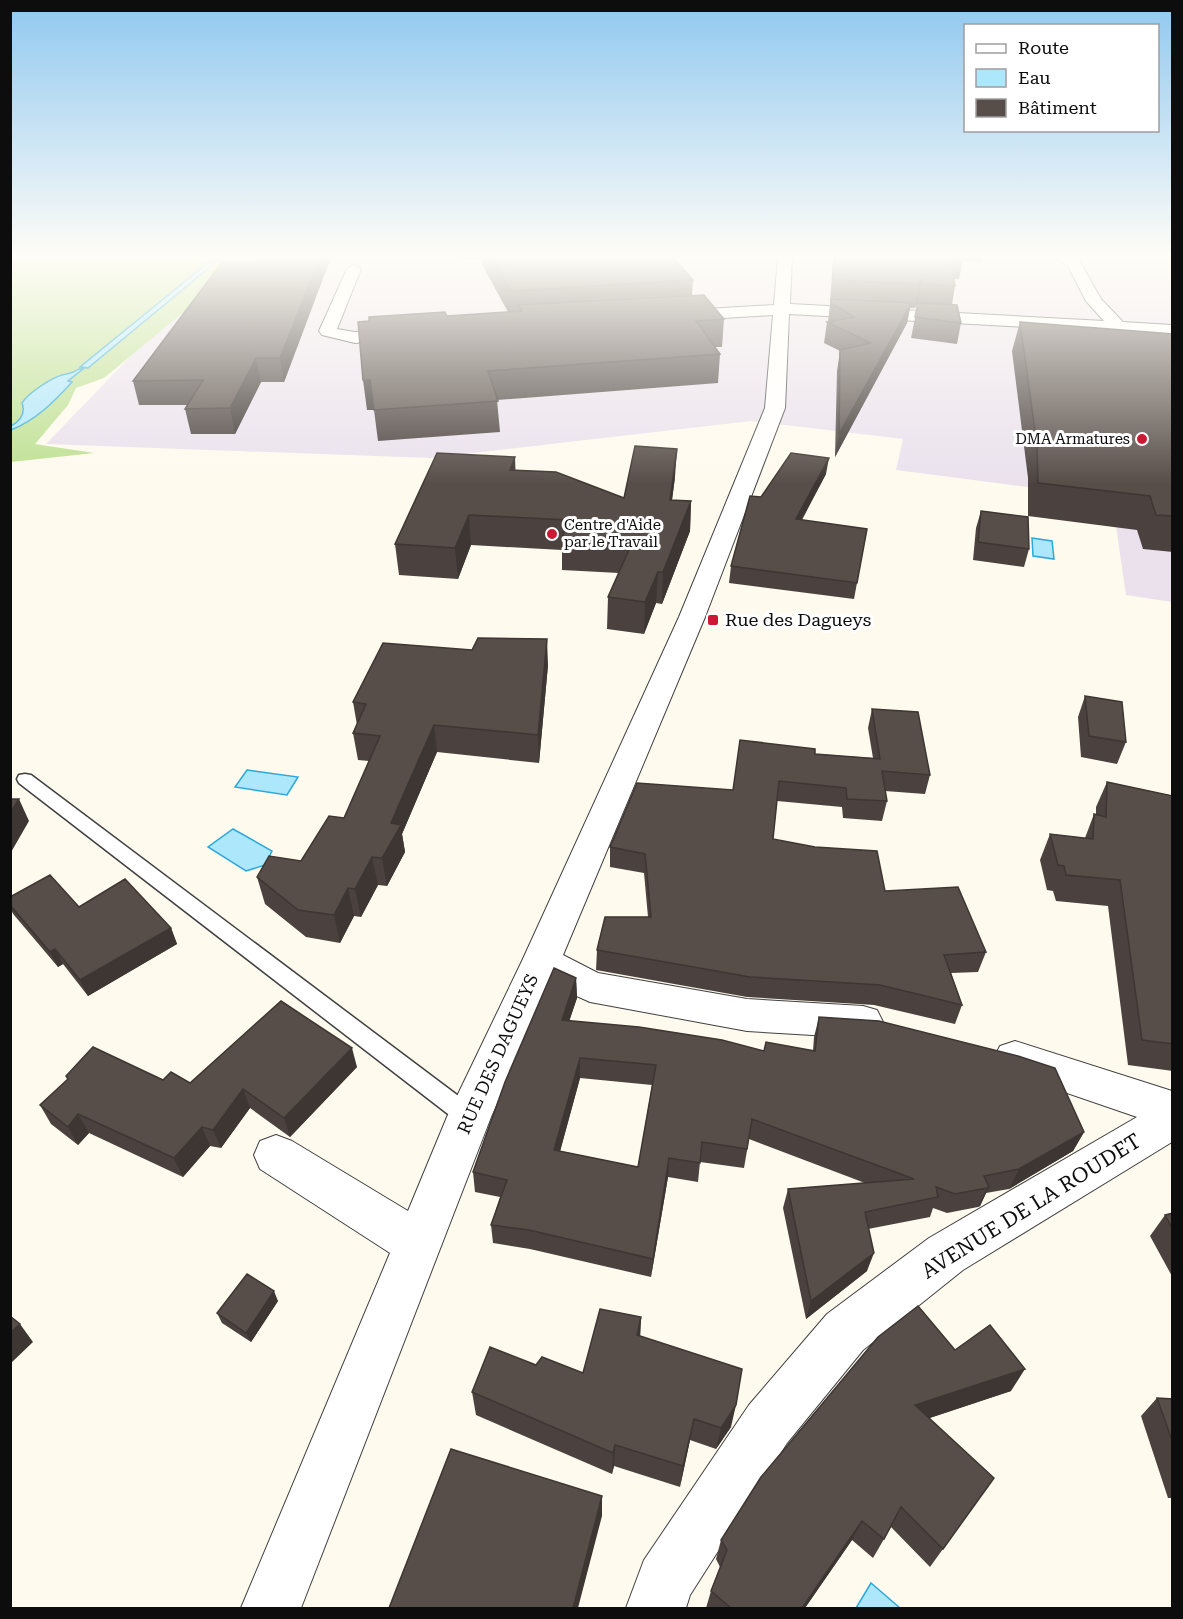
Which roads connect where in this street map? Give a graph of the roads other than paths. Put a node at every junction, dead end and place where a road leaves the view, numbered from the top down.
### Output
1 (331, 333) edge
2 (420, 333) edge
3 (781, 333) edge
4 (25, 779) dead end
5 (541, 961) junction
6 (896, 1028) edge
7 (976, 1048) edge
8 (1173, 1110) edge
9 (469, 1117) junction
10 (1173, 1119) edge
11 (276, 1155) dead end
12 (418, 1244) junction
13 (271, 1608) edge
14 (656, 1608) edge

1 - 2 street
3 - 5 street, RUE DES DAGUEYS
4 - 9 lane
5 - 6 street
5 - 9 street, RUE DES DAGUEYS
7 - 8 street
9 - 12 street, RUE DES DAGUEYS
10 - 14 street, AVENUE DE LA ROUDET
11 - 12 street
12 - 13 street, RUE DES DAGUEYS

